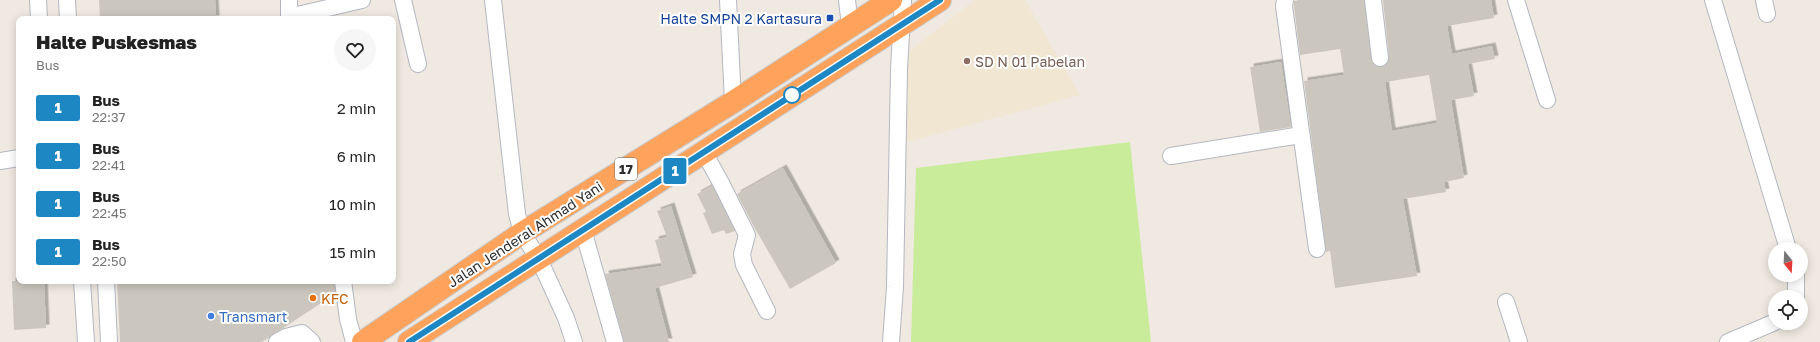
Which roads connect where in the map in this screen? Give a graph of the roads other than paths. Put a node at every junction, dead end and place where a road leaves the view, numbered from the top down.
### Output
1 (38, 0) edge
2 (67, 0) edge
3 (289, 0) edge
4 (362, 0) edge
5 (403, 0) edge
6 (493, 0) edge
7 (728, 0) edge
8 (847, 0) edge
9 (891, 0) edge
10 (903, 0) edge
11 (940, 0) edge
12 (1285, 0) edge
13 (1372, 0) edge
14 (1516, 0) edge
15 (1713, 0) edge
16 (39, 16) edge
17 (68, 16) edge
18 (289, 16) edge
19 (297, 16) edge
20 (902, 25) junction
21 (850, 26) junction
22 (1380, 58) dead end
23 (418, 64) dead end
24 (1547, 100) dead end
25 (733, 102) junction
26 (1301, 135) junction
27 (704, 152) junction
28 (1172, 156) dead end
29 (16, 158) edge
30 (0, 161) edge
31 (583, 230) junction
32 (522, 233) junction
33 (1786, 242) edge
34 (1317, 250) dead end
35 (539, 259) junction
36 (82, 284) edge
37 (106, 284) edge
38 (343, 284) edge
39 (1506, 302) dead end
40 (767, 311) dead end
41 (1768, 325) edge
42 (367, 341) edge
43 (86, 342) edge
44 (109, 342) edge
45 (277, 342) edge
46 (312, 342) edge
47 (409, 342) edge
48 (574, 342) edge
49 (615, 342) edge
50 (891, 342) edge
51 (1519, 342) edge
52 (1728, 342) edge

1 - 16 street
2 - 17 street
3 - 18 street
4 - 19 street
5 - 23 street
6 - 32 street
7 - 25 street
8 - 21 street
9 - 21 highway, Jalan Jenderal Ahmad Yani / 17
10 - 20 street
11 - 20 highway, Jalan Jenderal Ahmad Yani / 17
12 - 26 street
13 - 22 street
14 - 24 street
15 - 33 street
20 - 27 highway, Jalan Jenderal Ahmad Yani / 17
20 - 50 street
21 - 25 highway, Jalan Jenderal Ahmad Yani / 17
25 - 32 highway, Jalan Jenderal Ahmad Yani / 17
26 - 28 street
26 - 34 street
27 - 31 highway, Jalan Jenderal Ahmad Yani / 17
27 - 40 street
29 - 30 street
31 - 35 highway, Jalan Jenderal Ahmad Yani / 17
31 - 49 street
32 - 35 street
32 - 42 highway, Jalan Jenderal Ahmad Yani / 17
35 - 47 highway, Jalan Jenderal Ahmad Yani / 17
35 - 48 street
36 - 43 street
37 - 44 street
38 - 42 street
39 - 51 street
41 - 52 street
45 - 46 street

